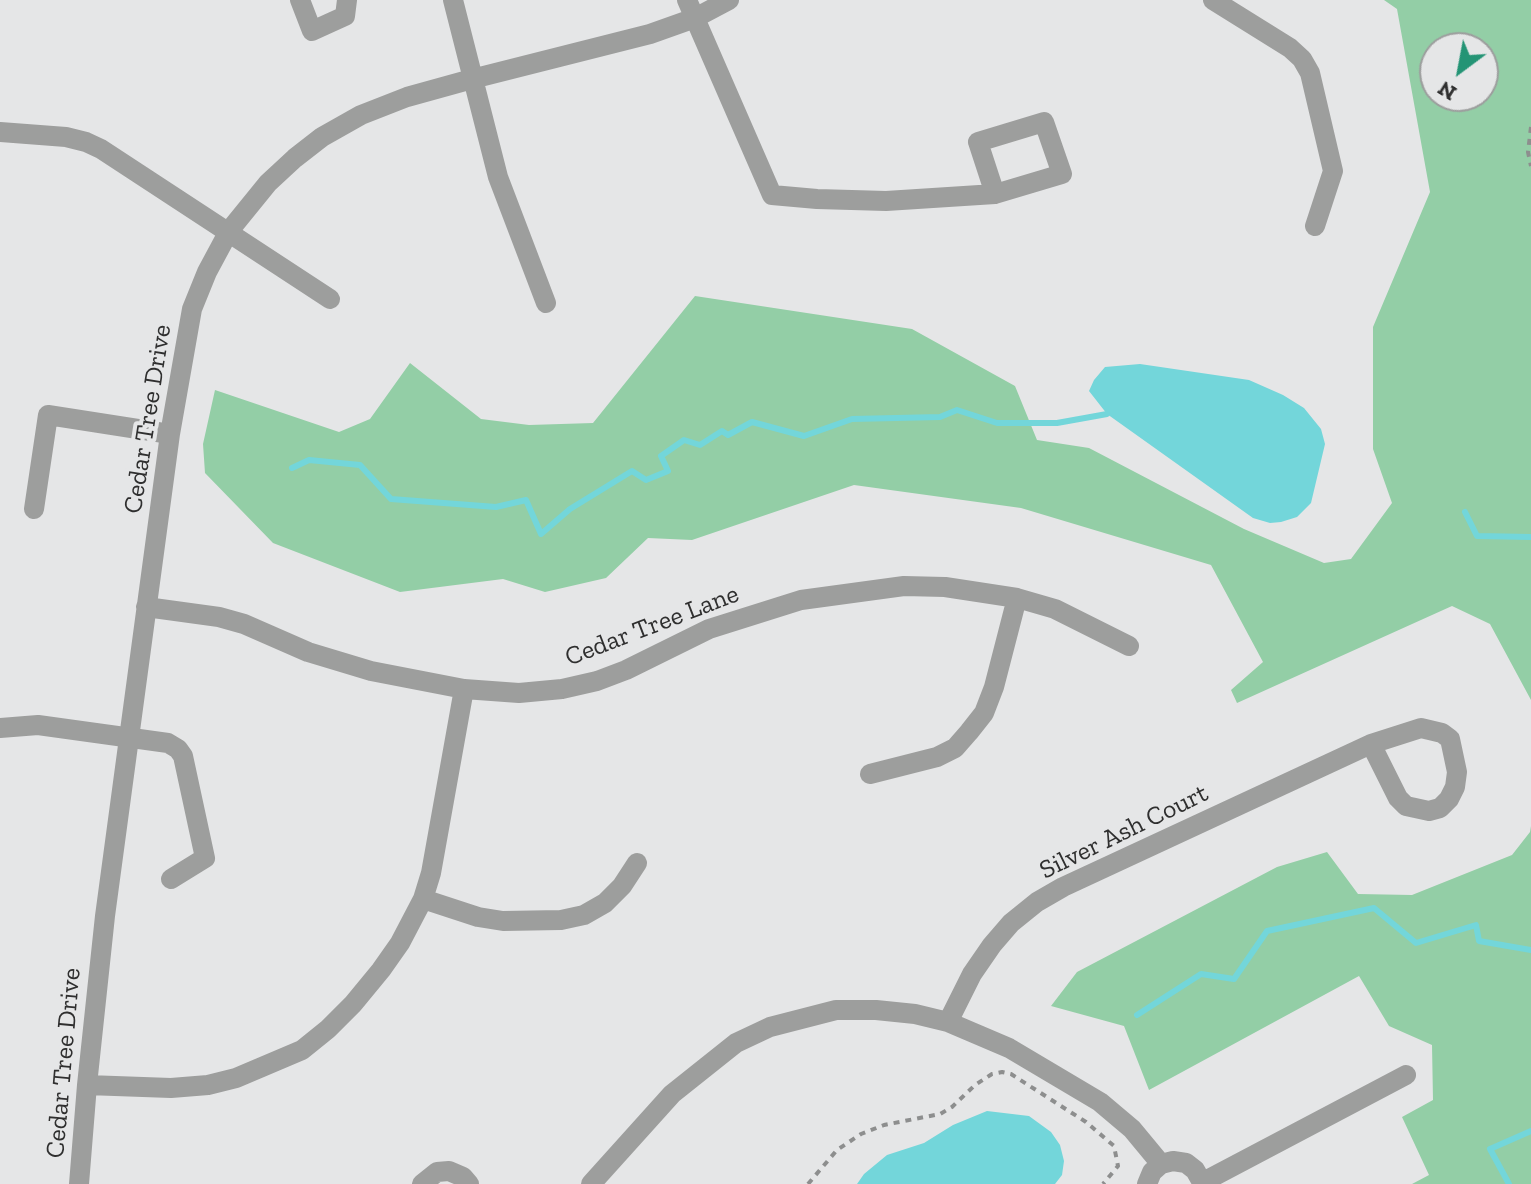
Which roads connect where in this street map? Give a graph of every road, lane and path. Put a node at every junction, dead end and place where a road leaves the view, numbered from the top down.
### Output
1 (300, 0) edge
2 (347, 0) edge
3 (453, 0) edge
4 (729, 0) edge
5 (1213, 0) edge
6 (691, 9) edge
7 (472, 79) junction
8 (1531, 127) edge
9 (0, 132) edge
10 (1531, 166) edge
11 (995, 194) dead end
12 (1315, 226) dead end
13 (229, 231) junction
14 (330, 299) dead end
15 (546, 303) dead end
16 (170, 434) junction
17 (34, 509) dead end
18 (1017, 598) junction
19 (146, 607) junction
20 (1129, 646) dead end
21 (464, 689) junction
22 (0, 728) edge
23 (128, 739) junction
24 (1371, 744) junction
25 (870, 774) dead end
26 (637, 863) dead end
27 (171, 879) dead end
28 (423, 899) junction
29 (948, 1022) junction
30 (1406, 1075) dead end
31 (87, 1085) junction
32 (1161, 1164) junction
33 (1203, 1183) edge
34 (79, 1184) edge
35 (422, 1184) edge
36 (469, 1184) edge
37 (591, 1184) edge
38 (808, 1184) edge
39 (1103, 1184) edge
40 (1147, 1184) edge

1 - 2 street
3 - 7 street
4 - 6 street, Cedar Tree Drive
5 - 12 street
6 - 7 street, Cedar Tree Drive
6 - 11 street
7 - 13 street, Cedar Tree Drive
7 - 15 street
8 - 10 path
9 - 13 street
13 - 14 street
13 - 16 street, Cedar Tree Drive
16 - 17 street
16 - 19 street, Cedar Tree Drive
18 - 20 street, Cedar Tree Lane
18 - 21 street, Cedar Tree Lane
18 - 25 street
19 - 21 street, Cedar Tree Lane
19 - 23 street, Cedar Tree Drive
21 - 28 street
22 - 23 street
23 - 27 street
23 - 31 street, Cedar Tree Drive
24 - 24 street, Silver Ash Court
24 - 29 street, Silver Ash Court
26 - 28 street
28 - 31 street
29 - 32 street
29 - 37 street
30 - 33 street
31 - 34 street, Cedar Tree Drive
32 - 33 street
32 - 40 street
35 - 36 street
38 - 39 path

